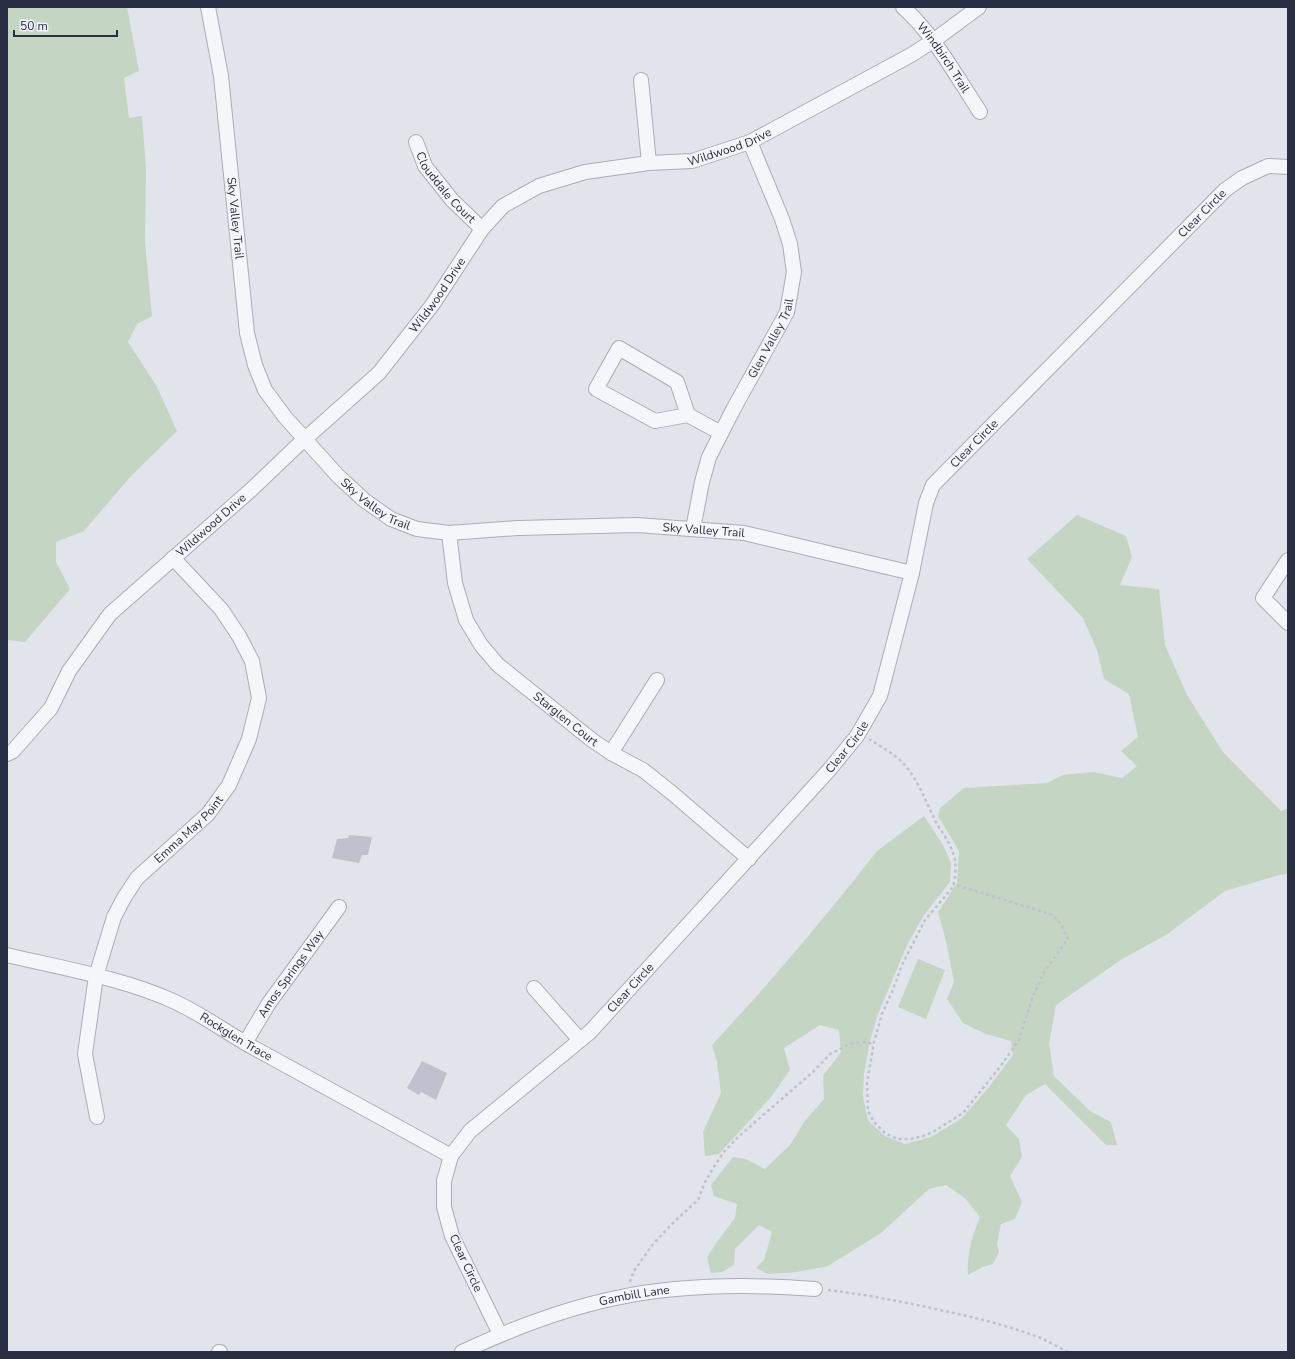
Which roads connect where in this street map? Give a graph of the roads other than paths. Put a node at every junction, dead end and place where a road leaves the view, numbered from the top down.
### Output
1 (208, 7) edge
2 (902, 7) edge
3 (978, 7) edge
4 (933, 41) junction
5 (641, 80) dead end
6 (980, 112) dead end
7 (416, 142) dead end
8 (750, 142) junction
9 (649, 164) junction
10 (1288, 166) edge
11 (482, 229) junction
12 (688, 415) junction
13 (721, 433) junction
14 (305, 439) junction
15 (693, 529) junction
16 (449, 533) junction
17 (173, 558) junction
18 (1288, 560) edge
19 (912, 573) junction
20 (1288, 623) edge
21 (657, 680) dead end
22 (611, 753) junction
23 (7, 754) edge
24 (749, 859) junction
25 (339, 907) dead end
26 (7, 955) edge
27 (96, 976) junction
28 (534, 988) dead end
29 (580, 1040) junction
30 (245, 1043) junction
31 (97, 1117) dead end
32 (451, 1156) junction
33 (815, 1289) road end
34 (500, 1334) junction
35 (462, 1352) edge

1 - 14 street, Sky Valley Trail
2 - 4 street, Windbirch Trail
3 - 4 street, Wildwood Drive
4 - 6 street, Windbirch Trail
4 - 8 street, Wildwood Drive
5 - 9 street
7 - 11 street, Clouddale Court
8 - 9 street, Wildwood Drive
8 - 13 street, Glen Valley Trail
9 - 11 street, Wildwood Drive
10 - 19 street, Clear Circle
11 - 14 street, Wildwood Drive
12 - 12 street
12 - 13 street
13 - 15 street, Glen Valley Trail
14 - 16 street, Sky Valley Trail
14 - 17 street, Wildwood Drive
15 - 16 street, Sky Valley Trail
15 - 19 street, Sky Valley Trail
16 - 22 street, Starglen Court
17 - 23 street, Wildwood Drive
17 - 27 street, Emma May Point
18 - 20 street
19 - 24 street, Clear Circle
21 - 22 street
22 - 24 street, Starglen Court
24 - 29 street, Clear Circle
25 - 30 street, Amos Springs Way
26 - 27 street, Rockglen Trace
27 - 30 street, Rockglen Trace
27 - 31 street, Emma May Point
28 - 29 street
29 - 32 street, Clear Circle
30 - 32 street, Rockglen Trace
32 - 34 street, Clear Circle
33 - 34 street, Gambill Lane
34 - 35 street, Gambill Lane

